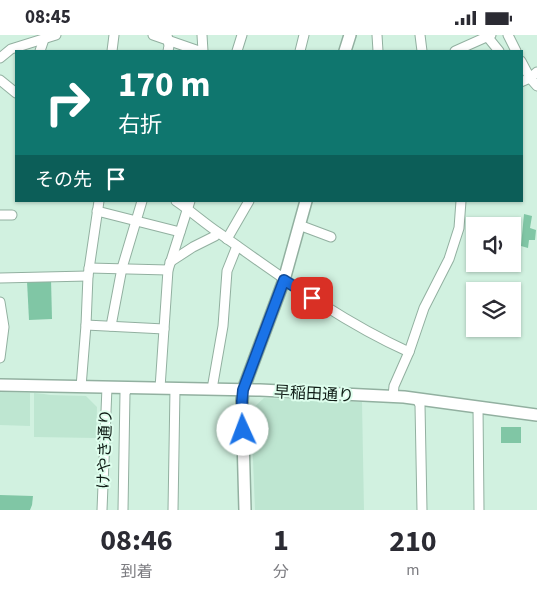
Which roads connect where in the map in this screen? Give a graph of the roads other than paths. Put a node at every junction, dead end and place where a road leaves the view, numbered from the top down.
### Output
1 (56, 35) edge
2 (114, 35) edge
3 (153, 35) edge
4 (202, 35) edge
5 (242, 35) edge
6 (304, 35) edge
7 (350, 35) edge
8 (377, 35) edge
9 (420, 35) edge
10 (508, 35) edge
11 (488, 36) edge
12 (167, 37) edge
13 (44, 39) junction
14 (40, 50) edge
15 (112, 50) edge
16 (168, 50) edge
17 (197, 50) edge
18 (203, 50) edge
19 (237, 50) edge
20 (300, 50) edge
21 (346, 50) edge
22 (378, 50) edge
23 (422, 50) edge
24 (457, 50) edge
25 (498, 50) edge
26 (516, 50) edge
27 (0, 58) edge
28 (523, 65) edge
29 (529, 77) edge
30 (0, 80) edge
31 (537, 86) edge
32 (15, 92) edge
33 (142, 202) edge
34 (248, 202) edge
35 (306, 202) edge
36 (461, 202) edge
37 (189, 205) edge
38 (98, 206) edge
39 (0, 215) edge
40 (12, 215) dead end
41 (137, 221) junction
42 (299, 225) junction
43 (180, 232) junction
44 (217, 232) junction
45 (331, 237) dead end
46 (227, 239) junction
47 (237, 246) junction
48 (169, 266) junction
49 (122, 269) junction
50 (88, 272) junction
51 (0, 278) edge
52 (284, 280) junction
53 (0, 302) edge
54 (86, 325) junction
55 (111, 326) junction
56 (164, 329) junction
57 (409, 352) junction
58 (0, 358) edge
59 (0, 385) edge
60 (81, 387) junction
61 (107, 387) junction
62 (128, 388) junction
63 (160, 388) junction
64 (175, 389) junction
65 (212, 389) junction
66 (243, 390) junction
67 (393, 396) junction
68 (417, 399) junction
69 (478, 407) junction
70 (537, 415) edge
71 (102, 510) edge
72 (123, 510) edge
73 (173, 510) edge
74 (245, 510) edge
75 (422, 510) edge
76 (479, 510) edge

1 - 13 street
2 - 15 street
3 - 12 street
4 - 18 street
5 - 19 street
6 - 20 street
7 - 21 main road
8 - 22 street
9 - 23 street
10 - 26 street
11 - 24 street
11 - 25 street
12 - 16 street
12 - 17 street
13 - 14 street
13 - 27 street
28 - 29 street
29 - 31 street
30 - 32 street
33 - 41 street
34 - 46 street
35 - 42 main road
36 - 57 street
37 - 43 street
37 - 44 street
38 - 41 street
38 - 50 street
39 - 40 street
41 - 43 street
41 - 49 street
42 - 45 street
42 - 52 main road
43 - 48 street
44 - 46 street
44 - 48 street
46 - 47 street
47 - 52 street
47 - 65 street
48 - 49 street
48 - 56 street
49 - 50 street
49 - 55 street
50 - 51 street
50 - 54 street
52 - 57 street
52 - 66 main road
53 - 58 street
54 - 55 street
54 - 60 street
55 - 56 street
56 - 63 street
57 - 67 street
59 - 60 main road, 早稲田通り
60 - 61 main road, 早稲田通り
61 - 62 main road, 早稲田通り
61 - 71 street, けやき通り
62 - 63 main road, 早稲田通り
62 - 72 street
63 - 64 main road, 早稲田通り
64 - 65 main road, 早稲田通り
64 - 73 street
65 - 66 main road, 早稲田通り
66 - 67 main road, 早稲田通り
66 - 74 main road
67 - 68 main road, 早稲田通り
68 - 69 main road, 早稲田通り
68 - 75 street
69 - 70 main road, 早稲田通り
69 - 76 street

